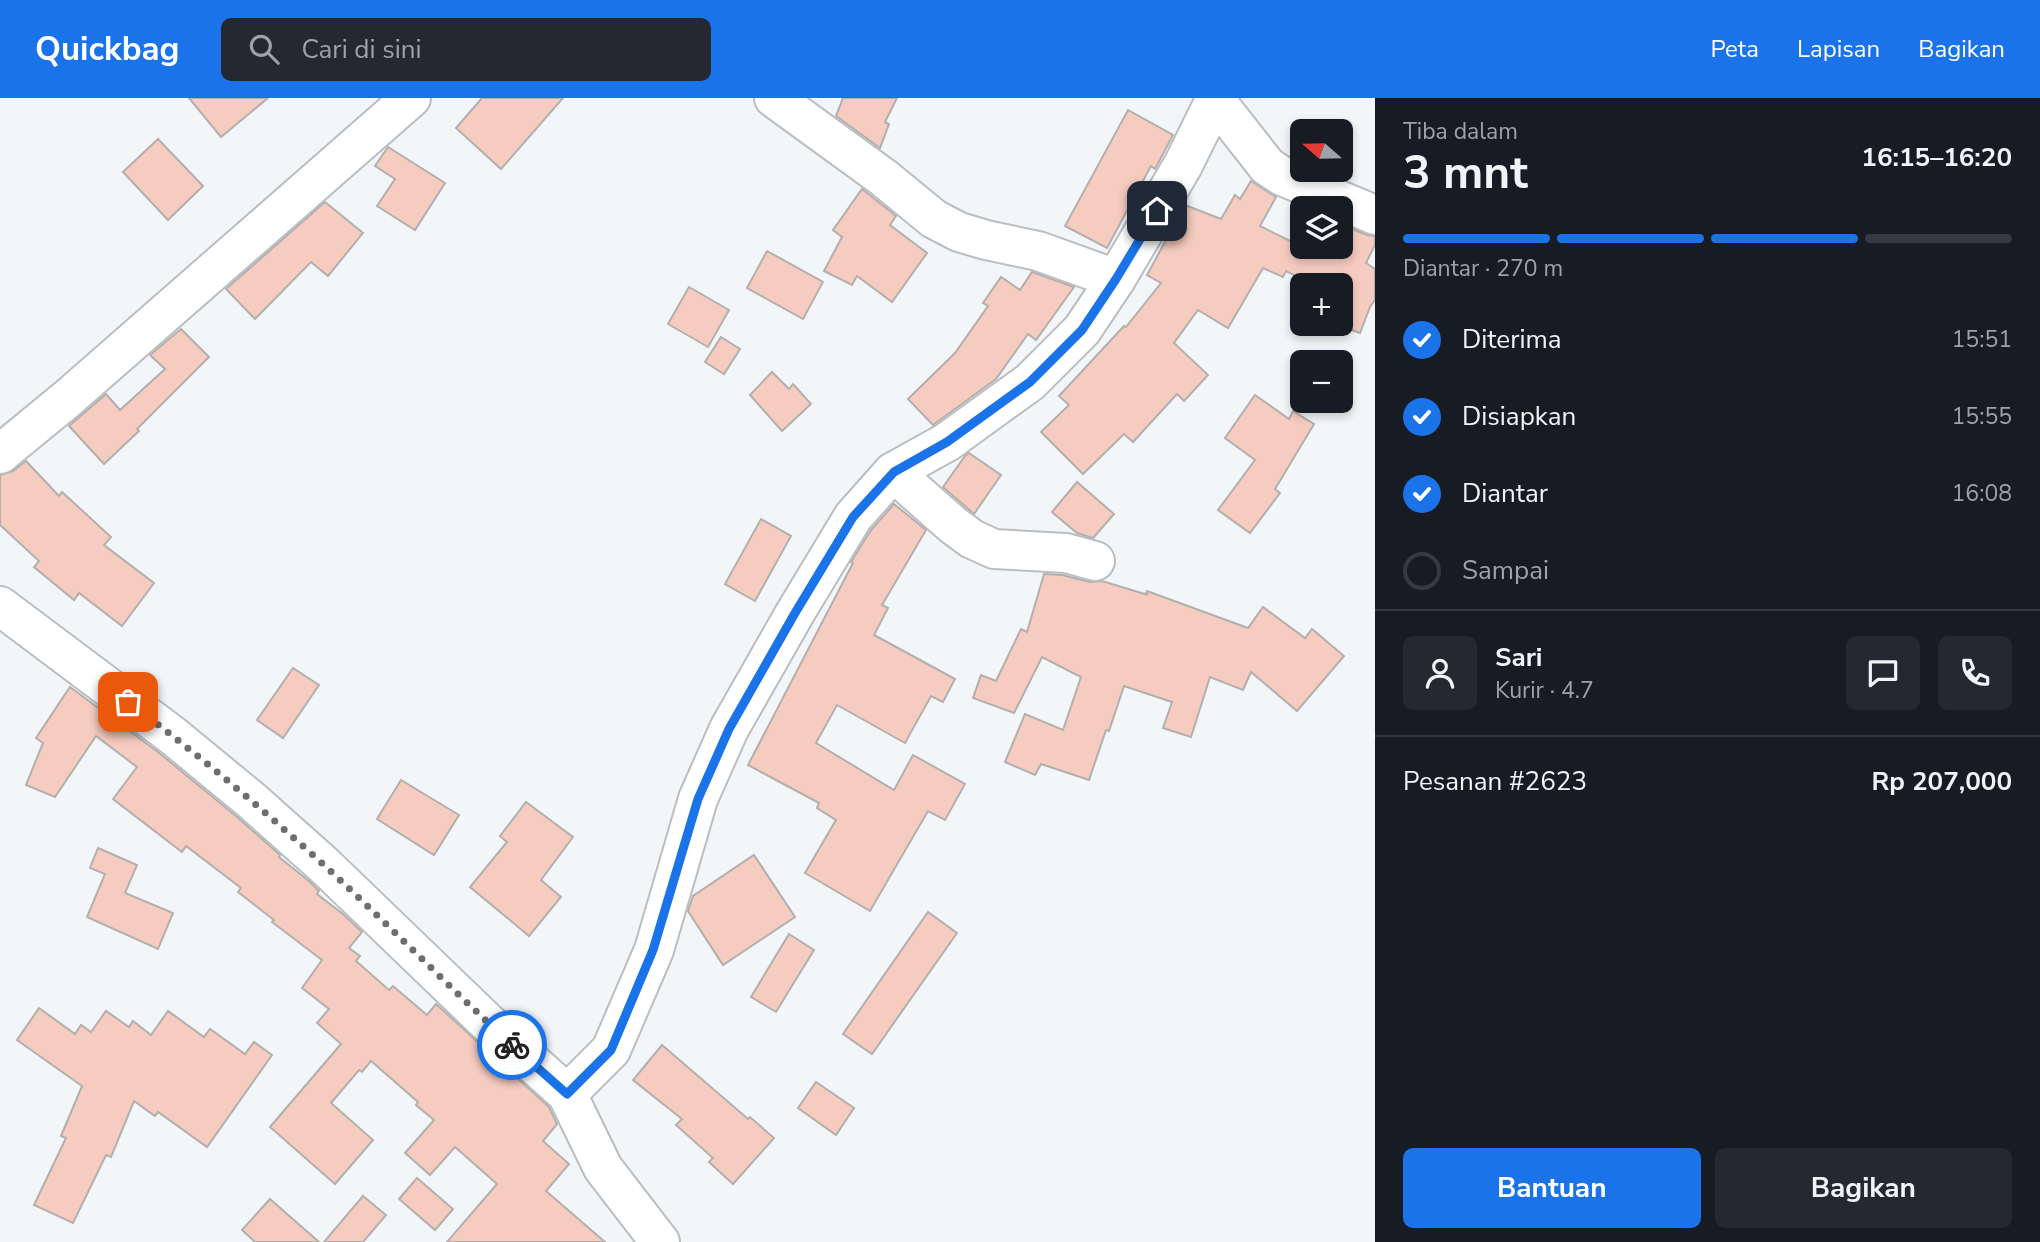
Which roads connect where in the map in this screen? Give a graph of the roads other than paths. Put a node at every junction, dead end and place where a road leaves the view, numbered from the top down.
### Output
1 (411, 98) edge
2 (774, 98) edge
3 (1216, 100) edge
4 (1375, 215) edge
5 (1116, 279) junction
6 (0, 454) edge
7 (894, 472) junction
8 (1095, 561) dead end
9 (0, 606) edge
10 (567, 1094) junction
11 (660, 1242) edge

1 - 6 street
2 - 5 street
3 - 4 street
3 - 5 street
5 - 7 street
7 - 8 street
7 - 10 street
9 - 10 street
10 - 11 street

